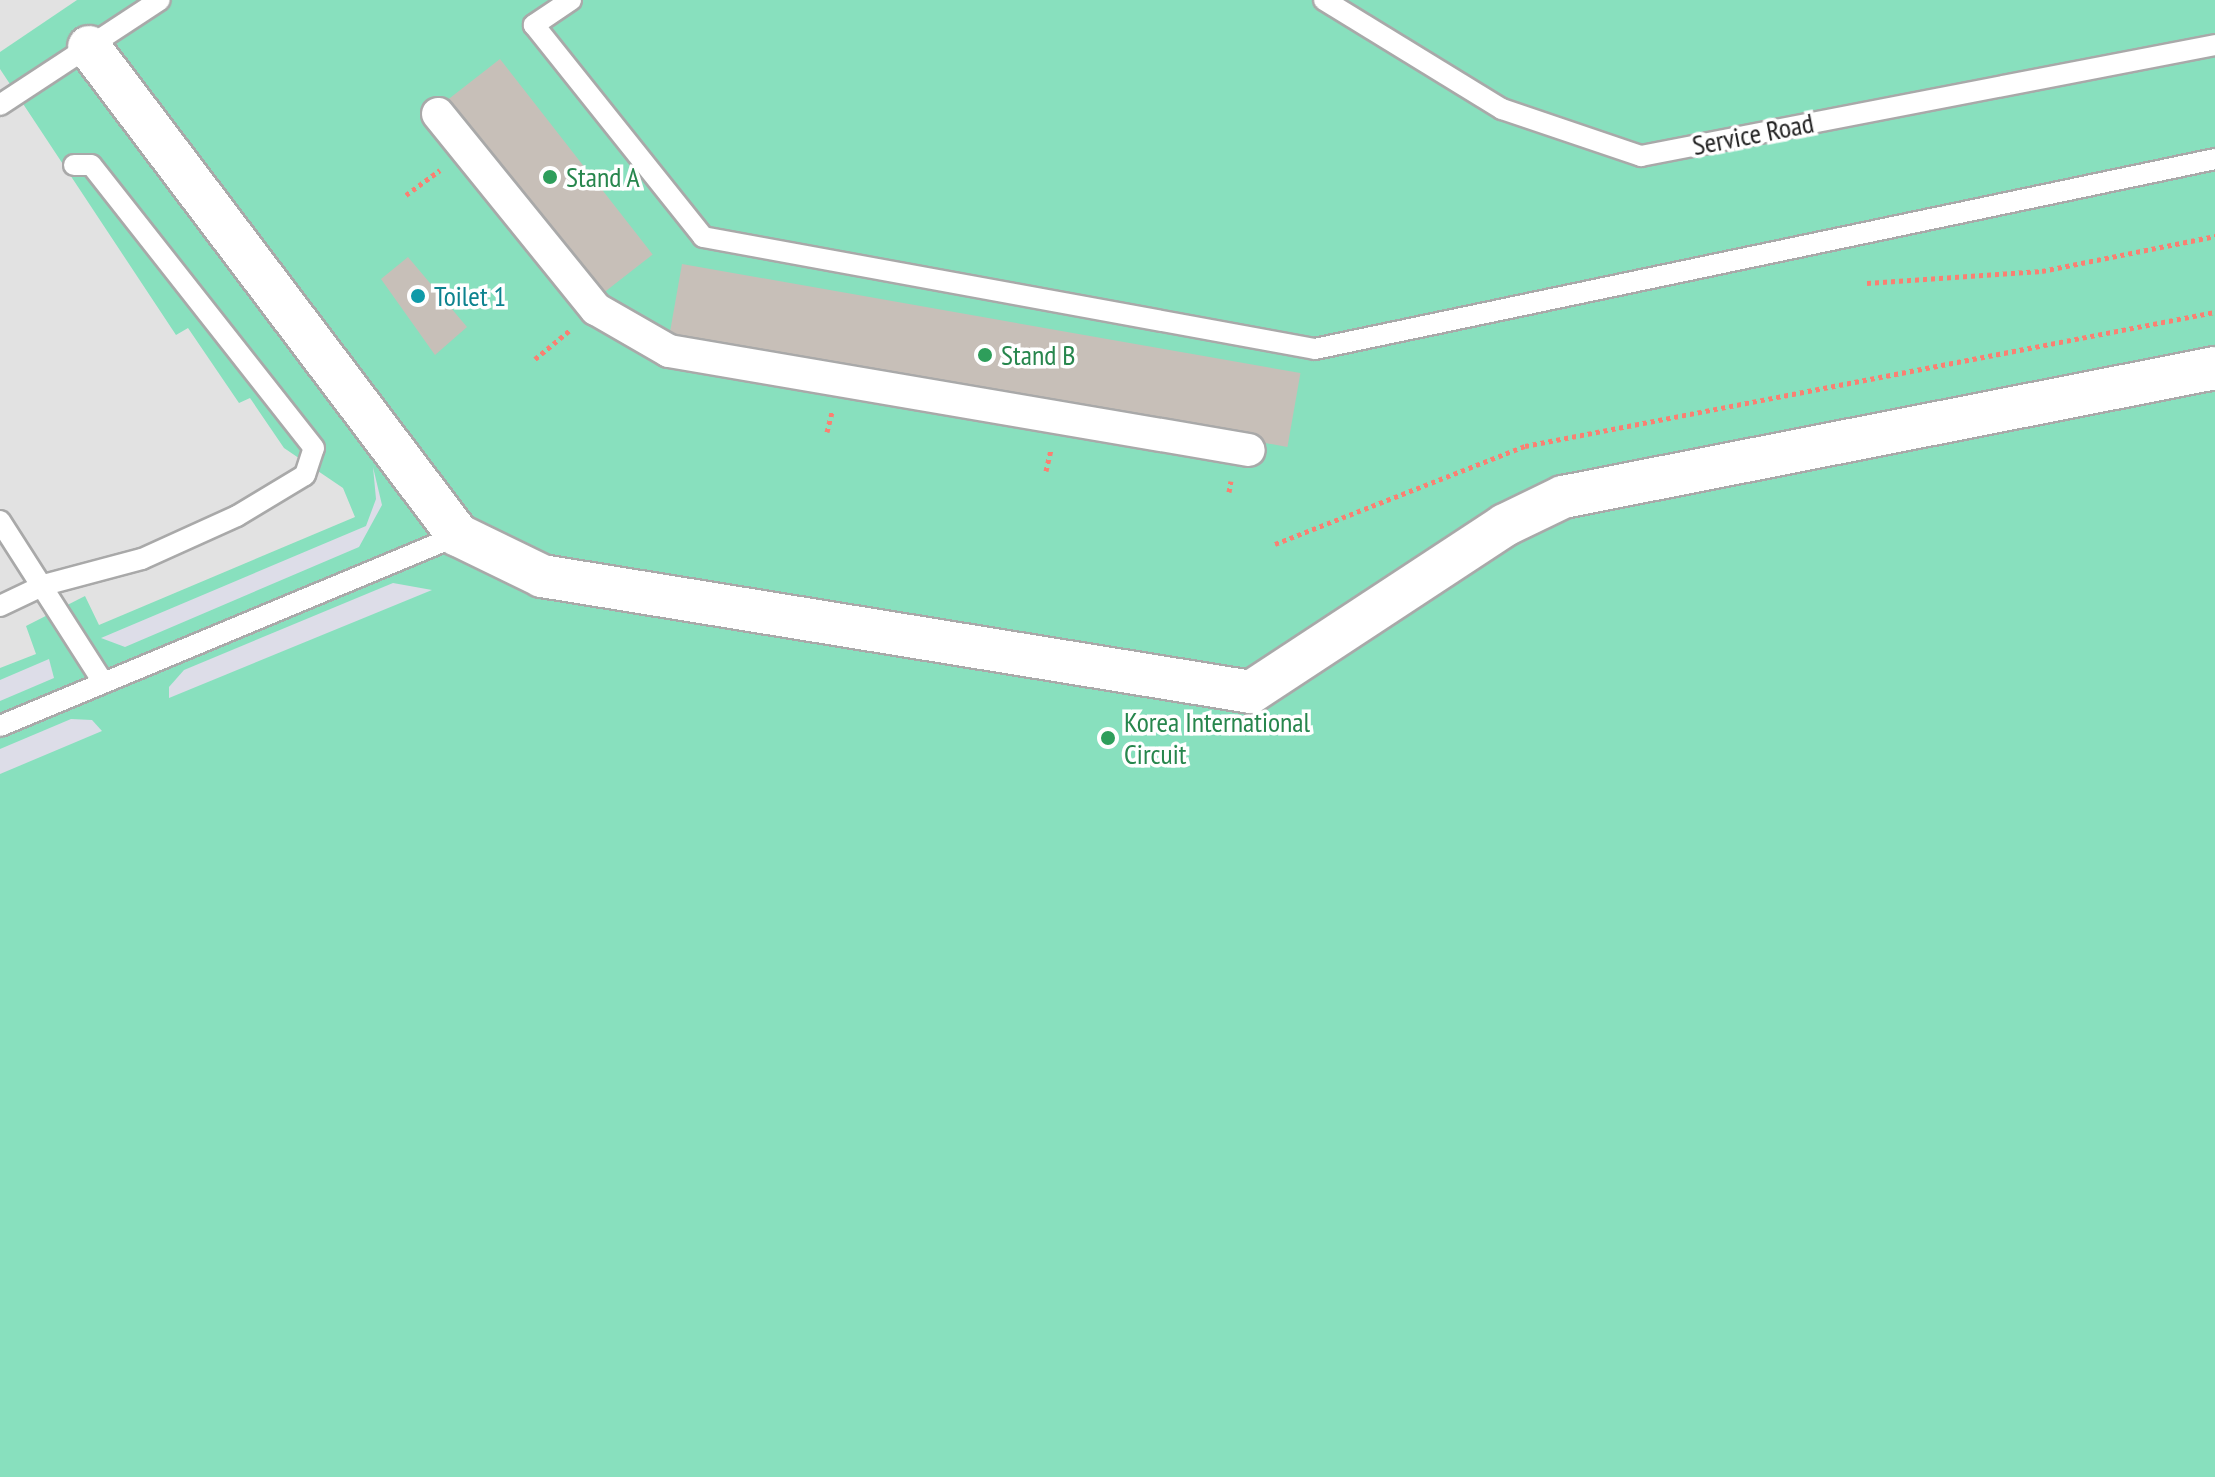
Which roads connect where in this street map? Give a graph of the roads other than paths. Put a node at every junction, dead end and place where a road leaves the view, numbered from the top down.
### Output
1 (160, 0) edge
2 (571, 0) edge
3 (1324, 0) edge
4 (2215, 45) edge
5 (89, 47) junction
6 (0, 105) edge
7 (438, 114) dead end
8 (2215, 159) edge
9 (74, 165) dead end
10 (2215, 368) edge
11 (1249, 450) dead end
12 (0, 521) edge
13 (458, 535) junction
14 (44, 585) junction
15 (0, 606) edge
16 (103, 682) junction
17 (0, 726) edge

1 - 5 lane
2 - 8 lane
3 - 4 lane, Service Road
5 - 6 lane
5 - 13 street
7 - 11 street
9 - 14 lane
10 - 13 street
12 - 14 lane
13 - 16 lane
14 - 15 lane
14 - 16 lane
16 - 17 lane

